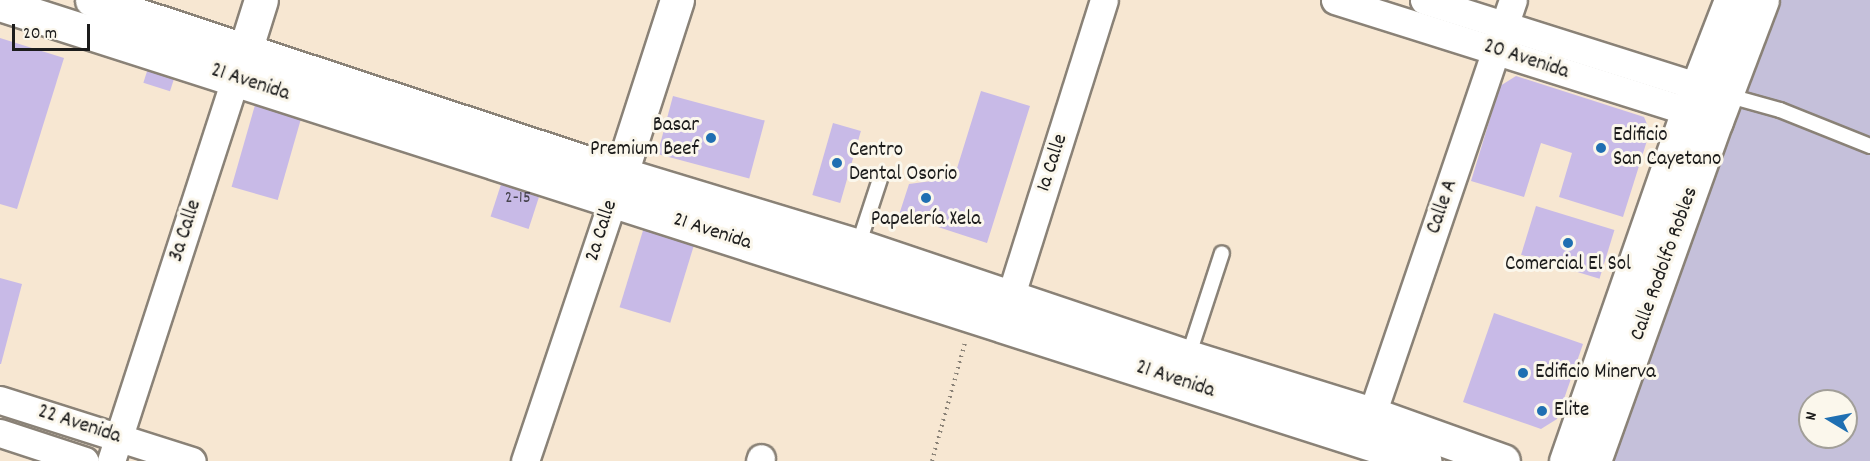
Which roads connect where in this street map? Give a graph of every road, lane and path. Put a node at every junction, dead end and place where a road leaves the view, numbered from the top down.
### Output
1 (92, 0) edge
2 (261, 0) edge
3 (677, 0) edge
4 (1104, 0) edge
5 (1335, 0) edge
6 (1424, 0) edge
7 (1512, 0) edge
8 (1731, 0) edge
9 (1762, 0) edge
10 (0, 4) edge
11 (1500, 38) junction
12 (241, 64) junction
13 (1707, 103) junction
14 (1870, 146) edge
15 (880, 179) dead end
16 (617, 187) junction
17 (858, 246) junction
18 (1222, 253) dead end
19 (994, 313) junction
20 (1188, 357) junction
21 (0, 400) edge
22 (1372, 414) junction
23 (0, 433) edge
24 (114, 449) edge
25 (85, 461) edge
26 (192, 461) edge
27 (525, 461) edge
28 (932, 461) edge
29 (1424, 461) edge
30 (1503, 461) edge
31 (1566, 461) edge
32 (1594, 461) edge

1 - 12 street, 21 Avenida
2 - 12 street, 3a Calle
3 - 16 street, 2a Calle
4 - 19 street, 1a Calle
5 - 11 street, 20 Avenida
6 - 11 street, 20 Avenida
7 - 11 street, Calle A
8 - 13 street, Calle Rodolfo Robles
9 - 13 street, Calle Rodolfo Robles
10 - 12 street, 21 Avenida
11 - 13 street, 20 Avenida
11 - 22 street, Calle A
12 - 16 street, 21 Avenida
12 - 24 street, 3a Calle
13 - 14 lane
13 - 31 street, Calle Rodolfo Robles
13 - 32 street, Calle Rodolfo Robles
15 - 17 lane
16 - 17 street, 21 Avenida
16 - 19 street, 21 Avenida
16 - 27 street, 2a Calle
17 - 19 street, 21 Avenida
18 - 20 lane
19 - 20 street, 21 Avenida
19 - 28 path
19 - 29 street, 21 Avenida
20 - 22 street, 21 Avenida
21 - 24 street, 22 Avenida
22 - 30 street, 21 Avenida
23 - 25 street, 22 Avenida
24 - 26 street, 22 Avenida

